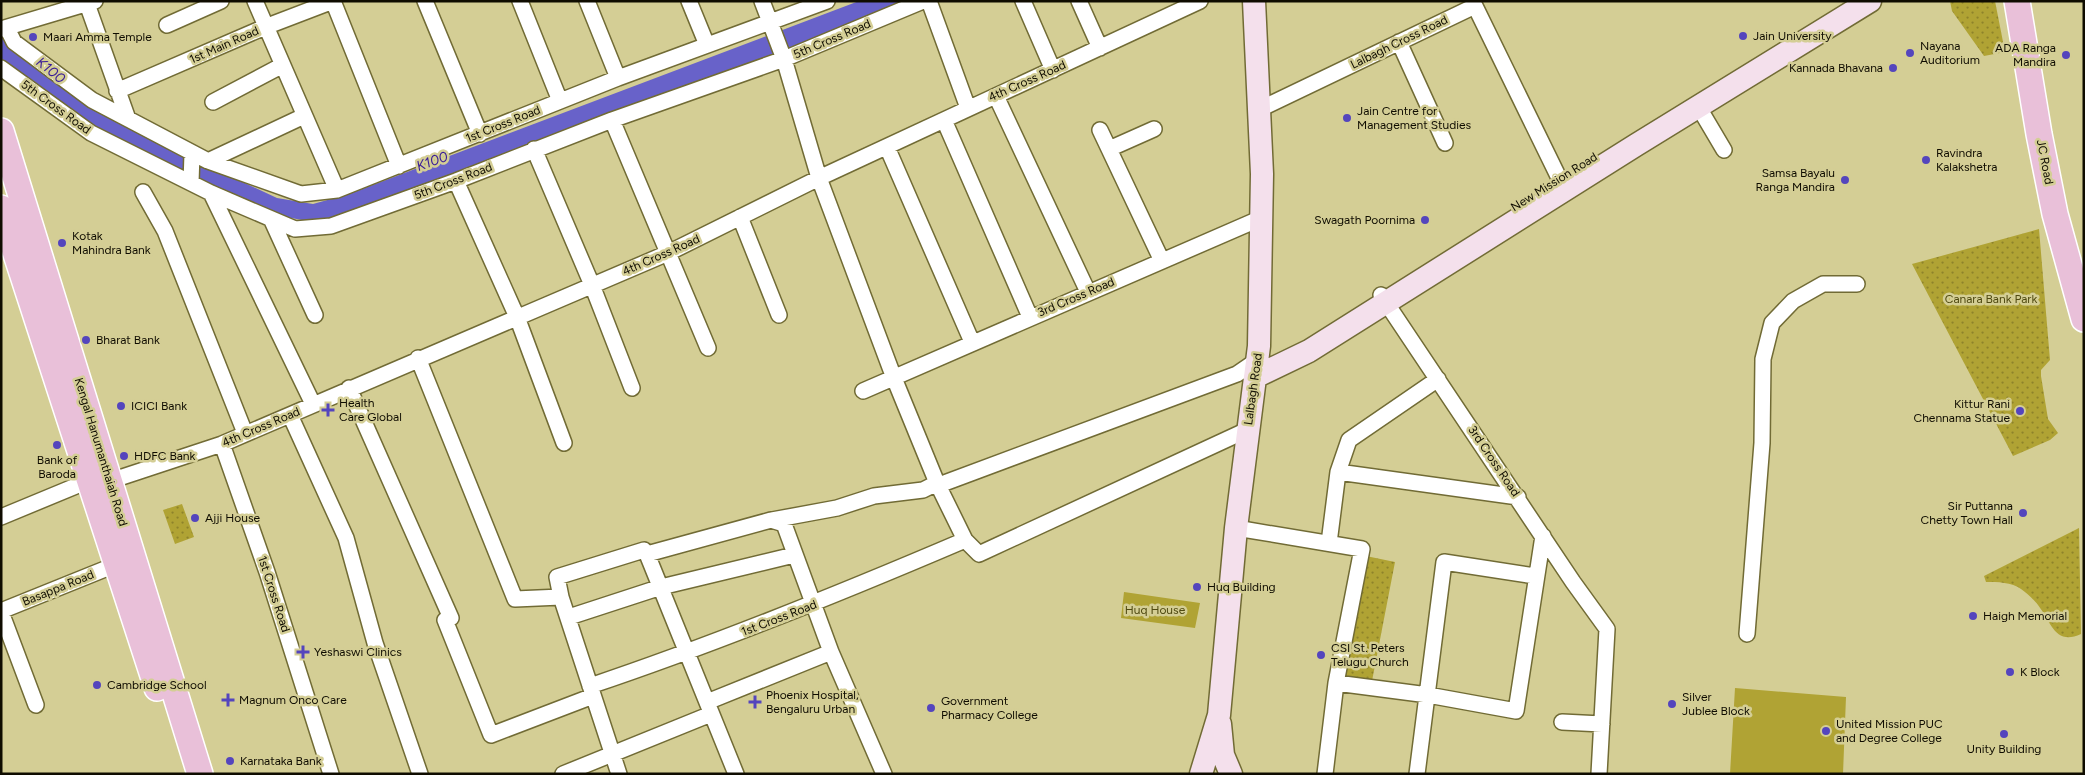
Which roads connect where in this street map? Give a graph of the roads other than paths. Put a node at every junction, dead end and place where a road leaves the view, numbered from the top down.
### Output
1 (221, 1) edge
2 (255, 1) edge
3 (333, 1) edge
4 (424, 1) edge
5 (520, 1) edge
6 (587, 1) edge
7 (689, 1) edge
8 (762, 1) edge
9 (827, 1) edge
10 (923, 1) edge
11 (929, 1) edge
12 (1023, 1) edge
13 (1079, 1) edge
14 (1200, 1) edge
15 (1254, 1) edge
16 (1852, 1) edge
17 (1870, 1) edge
18 (2017, 1) edge
19 (89, 2) edge
20 (1481, 4) edge
21 (167, 25) dead end
22 (265, 27) junction
23 (772, 27) junction
24 (4, 28) edge
25 (1399, 42) junction
26 (707, 46) junction
27 (1100, 48) junction
28 (784, 57) junction
29 (282, 66) junction
30 (1, 68) edge
31 (1053, 70) junction
32 (618, 78) junction
33 (117, 91) junction
34 (996, 96) junction
35 (560, 101) junction
36 (212, 102) dead end
37 (1696, 102) junction
38 (968, 108) junction
39 (1258, 110) junction
40 (304, 116) junction
41 (128, 119) junction
42 (612, 120) junction
43 (944, 120) junction
44 (1154, 129) dead end
45 (1100, 130) dead end
46 (1, 131) edge
47 (480, 134) junction
48 (1445, 143) dead end
49 (887, 147) junction
50 (534, 149) junction
51 (1109, 149) junction
52 (1724, 150) dead end
53 (192, 155) junction
54 (208, 161) junction
55 (399, 166) junction
56 (819, 178) junction
57 (1559, 178) junction
58 (191, 180) junction
59 (456, 181) junction
60 (337, 190) junction
61 (144, 192) dead end
62 (211, 193) junction
63 (1, 208) edge
64 (740, 217) junction
65 (1259, 219) junction
66 (272, 220) junction
67 (668, 253) junction
68 (1162, 261) junction
69 (1857, 284) dead end
70 (592, 285) junction
71 (2080, 290) edge
72 (1088, 292) junction
73 (1383, 299) junction
74 (315, 315) dead end
75 (779, 315) dead end
76 (517, 317) junction
77 (1030, 317) junction
78 (2084, 319) edge
79 (972, 342) junction
80 (708, 348) dead end
81 (418, 358) junction
82 (1255, 369) junction
83 (894, 378) junction
84 (1438, 379) junction
85 (349, 388) junction
86 (632, 388) dead end
87 (862, 391) dead end
88 (313, 404) junction
89 (290, 415) junction
90 (1247, 430) junction
91 (245, 433) junction
92 (564, 443) dead end
93 (222, 444) junction
94 (1338, 472) junction
95 (99, 481) junction
96 (938, 484) junction
97 (1518, 498) junction
98 (1, 516) edge
99 (772, 520) junction
100 (1236, 528) junction
101 (1543, 536) junction
102 (965, 540) junction
103 (1329, 543) junction
104 (647, 554) junction
105 (794, 555) junction
106 (115, 565) junction
107 (1535, 576) junction
108 (661, 587) junction
109 (561, 597) junction
110 (812, 605) junction
111 (1, 612) edge
112 (568, 616) junction
113 (1747, 634) dead end
114 (831, 652) junction
115 (686, 653) junction
116 (1336, 683) junction
117 (591, 691) junction
118 (1428, 695) junction
119 (36, 705) dead end
120 (709, 708) junction
121 (1218, 715) junction
122 (1562, 722) dead end
123 (1602, 724) junction
124 (612, 756) junction
125 (186, 774) edge
126 (200, 774) edge
127 (331, 774) edge
128 (420, 774) edge
129 (563, 774) edge
130 (619, 774) edge
131 (736, 774) edge
132 (884, 774) edge
133 (1201, 774) edge
134 (1231, 774) edge
135 (1325, 774) edge
136 (1417, 774) edge
137 (1599, 774) edge

1 - 21 street
2 - 22 street
3 - 22 street, 1st Main Road
3 - 55 street
4 - 47 street
5 - 35 street
6 - 32 street
7 - 26 street
8 - 23 street
9 - 23 street, 1st Cross Road
10 - 28 street, 5th Cross Road
11 - 38 street
12 - 31 street
13 - 27 street
14 - 27 street, 4th Cross Road
15 - 39 main road, Lalbagh Road
16 - 37 main road, New Mission Road
17 - 37 main road
18 - 71 main road, JC Road
19 - 24 street, 1st Cross Road
19 - 33 street
20 - 25 street, Lalbagh Cross Road
20 - 57 street, Lalbagh Cross Road
22 - 29 street
22 - 33 street, 1st Main Road
23 - 26 street, 1st Cross Road
23 - 28 street
24 - 41 street, 1st Cross Road
25 - 39 street, Lalbagh Cross Road
25 - 48 street
26 - 32 street, 1st Cross Road
27 - 31 street, 4th Cross Road
28 - 42 street, 5th Cross Road
28 - 56 street
29 - 36 street
29 - 40 street
30 - 58 street, 5th Cross Road
31 - 34 street, 4th Cross Road
32 - 35 street, 1st Cross Road
33 - 41 street
34 - 38 street, 4th Cross Road
34 - 72 street
35 - 47 street, 1st Cross Road
37 - 52 street
37 - 57 main road, New Mission Road
37 - 73 main road
38 - 43 street, 4th Cross Road
39 - 65 main road, Lalbagh Road
40 - 54 street
40 - 60 street
41 - 53 street, 1st Cross Road
42 - 50 street, 5th Cross Road
42 - 67 street
43 - 49 street, 4th Cross Road
43 - 77 street
44 - 51 street
45 - 51 street
46 - 95 main road, Kengal Hanumanthaiah Road
47 - 55 street, 1st Cross Road
49 - 56 street, 4th Cross Road
49 - 79 street
50 - 59 street, 5th Cross Road
50 - 70 street
51 - 68 street
53 - 54 street, 1st Cross Road
53 - 58 street
54 - 60 street, 1st Cross Road
55 - 60 street, 1st Cross Road
56 - 64 street, 4th Cross Road
56 - 83 street
57 - 73 main road, New Mission Road
58 - 62 street, 5th Cross Road
59 - 66 street, 5th Cross Road
59 - 76 street
61 - 91 street
62 - 66 street, 5th Cross Road
62 - 88 street
63 - 95 main road, Kengal Hanumanthaiah Road
64 - 67 street, 4th Cross Road
64 - 75 street
65 - 68 street, 3rd Cross Road
65 - 82 main road, Lalbagh Road
66 - 74 street
67 - 70 street, 4th Cross Road
67 - 80 street
68 - 72 street, 3rd Cross Road
69 - 113 street
70 - 76 street, 4th Cross Road
70 - 86 street
71 - 78 main road, JC Road
72 - 77 street, 3rd Cross Road
73 - 82 main road, New Mission Road
73 - 84 street, 3rd Cross Road
76 - 81 street, 4th Cross Road
76 - 92 street
77 - 79 street, 3rd Cross Road
79 - 83 street, 3rd Cross Road
81 - 85 street, 4th Cross Road
81 - 109 street
82 - 90 main road, Lalbagh Road
82 - 96 street
83 - 87 street, 3rd Cross Road
83 - 96 street
84 - 94 street
84 - 97 street, 3rd Cross Road
85 - 88 street, 4th Cross Road
85 - 117 street, 1st Cross Road
88 - 89 street, 4th Cross Road
89 - 91 street, 4th Cross Road
89 - 128 street
90 - 100 main road, Lalbagh Road
90 - 102 street
91 - 93 street, 4th Cross Road
93 - 95 street, 4th Cross Road
93 - 127 street, 1st Cross Road
94 - 97 street
94 - 103 street
95 - 98 street, 4th Cross Road
95 - 106 main road, Kengal Hanumanthaiah Road
95 - 126 main road, Kengal Hanumanthaiah Road
96 - 99 street
96 - 102 street
97 - 101 street, 3rd Cross Road
99 - 104 street
99 - 105 street
100 - 103 street
100 - 121 main road, Lalbagh Road
101 - 107 street
101 - 123 street, 3rd Cross Road
102 - 110 street, 1st Cross Road
103 - 116 street
104 - 108 street
104 - 109 street
105 - 108 street
105 - 110 street
106 - 111 street, Basappa Road
106 - 125 main road, Kengal Hanumanthaiah Road
107 - 118 street
107 - 118 street
108 - 112 street
108 - 115 street
109 - 112 street
110 - 114 street
110 - 115 street, 1st Cross Road
111 - 119 street
112 - 117 street
114 - 120 street
114 - 132 street
115 - 117 street, 1st Cross Road
115 - 120 street
116 - 118 street
116 - 135 street
117 - 124 street
118 - 136 street
120 - 124 street
120 - 131 street
121 - 133 main road, Lalbagh Road
121 - 134 main road
122 - 123 street
123 - 137 street
124 - 129 street
124 - 130 street

